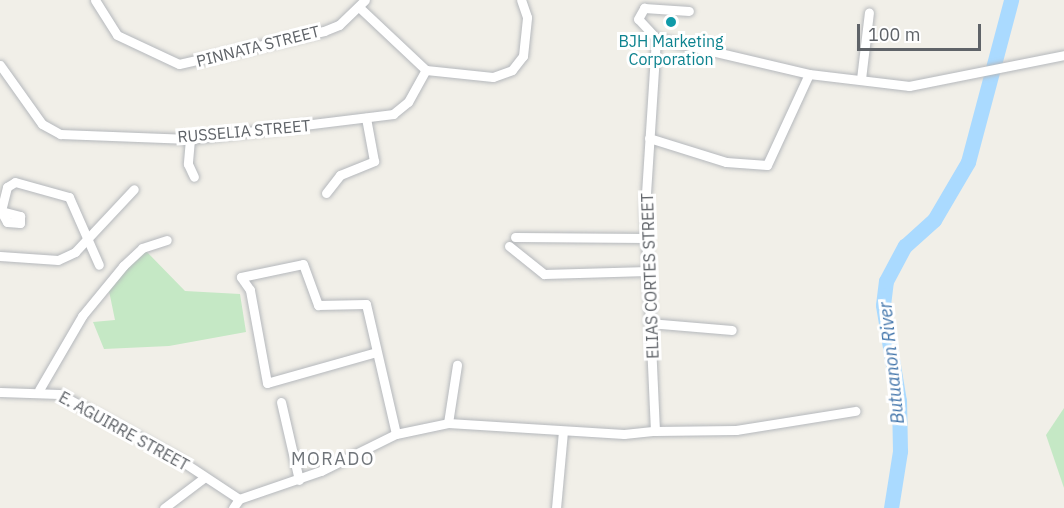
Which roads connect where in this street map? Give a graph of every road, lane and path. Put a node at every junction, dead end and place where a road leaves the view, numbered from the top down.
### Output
1 (95, 0) edge
2 (521, 0) edge
3 (363, 4) edge
4 (688, 11) dead end
5 (869, 12) dead end
6 (656, 38) junction
7 (1064, 55) edge
8 (0, 65) edge
9 (426, 70) junction
10 (809, 74) junction
11 (861, 79) junction
12 (366, 118) junction
13 (650, 138) junction
14 (190, 139) junction
15 (194, 177) dead end
16 (134, 189) dead end
17 (326, 193) dead end
18 (1, 211) edge
19 (515, 237) dead end
20 (646, 238) junction
21 (167, 240) dead end
22 (89, 241) junction
23 (509, 246) dead end
24 (0, 256) edge
25 (99, 265) dead end
26 (648, 272) junction
27 (649, 323) junction
28 (732, 330) dead end
29 (374, 353) junction
30 (458, 365) dead end
31 (39, 390) junction
32 (0, 392) edge
33 (281, 402) dead end
34 (855, 411) dead end
35 (448, 423) junction
36 (563, 430) junction
37 (655, 430) junction
38 (396, 434) junction
39 (205, 477) junction
40 (299, 480) junction
41 (239, 499) junction
42 (164, 508) edge
43 (233, 508) edge
44 (556, 508) edge

1 - 3 street, PINNATA STREET
2 - 9 street
3 - 9 street
4 - 6 street
5 - 11 street
6 - 10 street
6 - 13 street, ELIAS CORTES STREET
7 - 11 street
8 - 14 street, RUSSELIA STREET
9 - 12 street, RUSSELIA STREET
10 - 11 street
10 - 13 street
12 - 14 street, RUSSELIA STREET
12 - 17 street
13 - 20 street, ELIAS CORTES STREET
14 - 15 street
16 - 22 street
18 - 22 street
19 - 20 street
20 - 26 street, ELIAS CORTES STREET
21 - 31 street
22 - 24 street
22 - 25 street
23 - 26 street
26 - 27 street, ELIAS CORTES STREET
27 - 28 street
27 - 37 street, ELIAS CORTES STREET
29 - 29 street
29 - 38 street
30 - 35 street
31 - 32 street, E. AGUIRRE STREET
31 - 39 street, E. AGUIRRE STREET
33 - 40 street
34 - 37 street
35 - 36 street
35 - 38 street
36 - 37 street
36 - 44 street
38 - 40 street
39 - 41 street, E. AGUIRRE STREET
39 - 42 street
40 - 41 street
41 - 43 street

